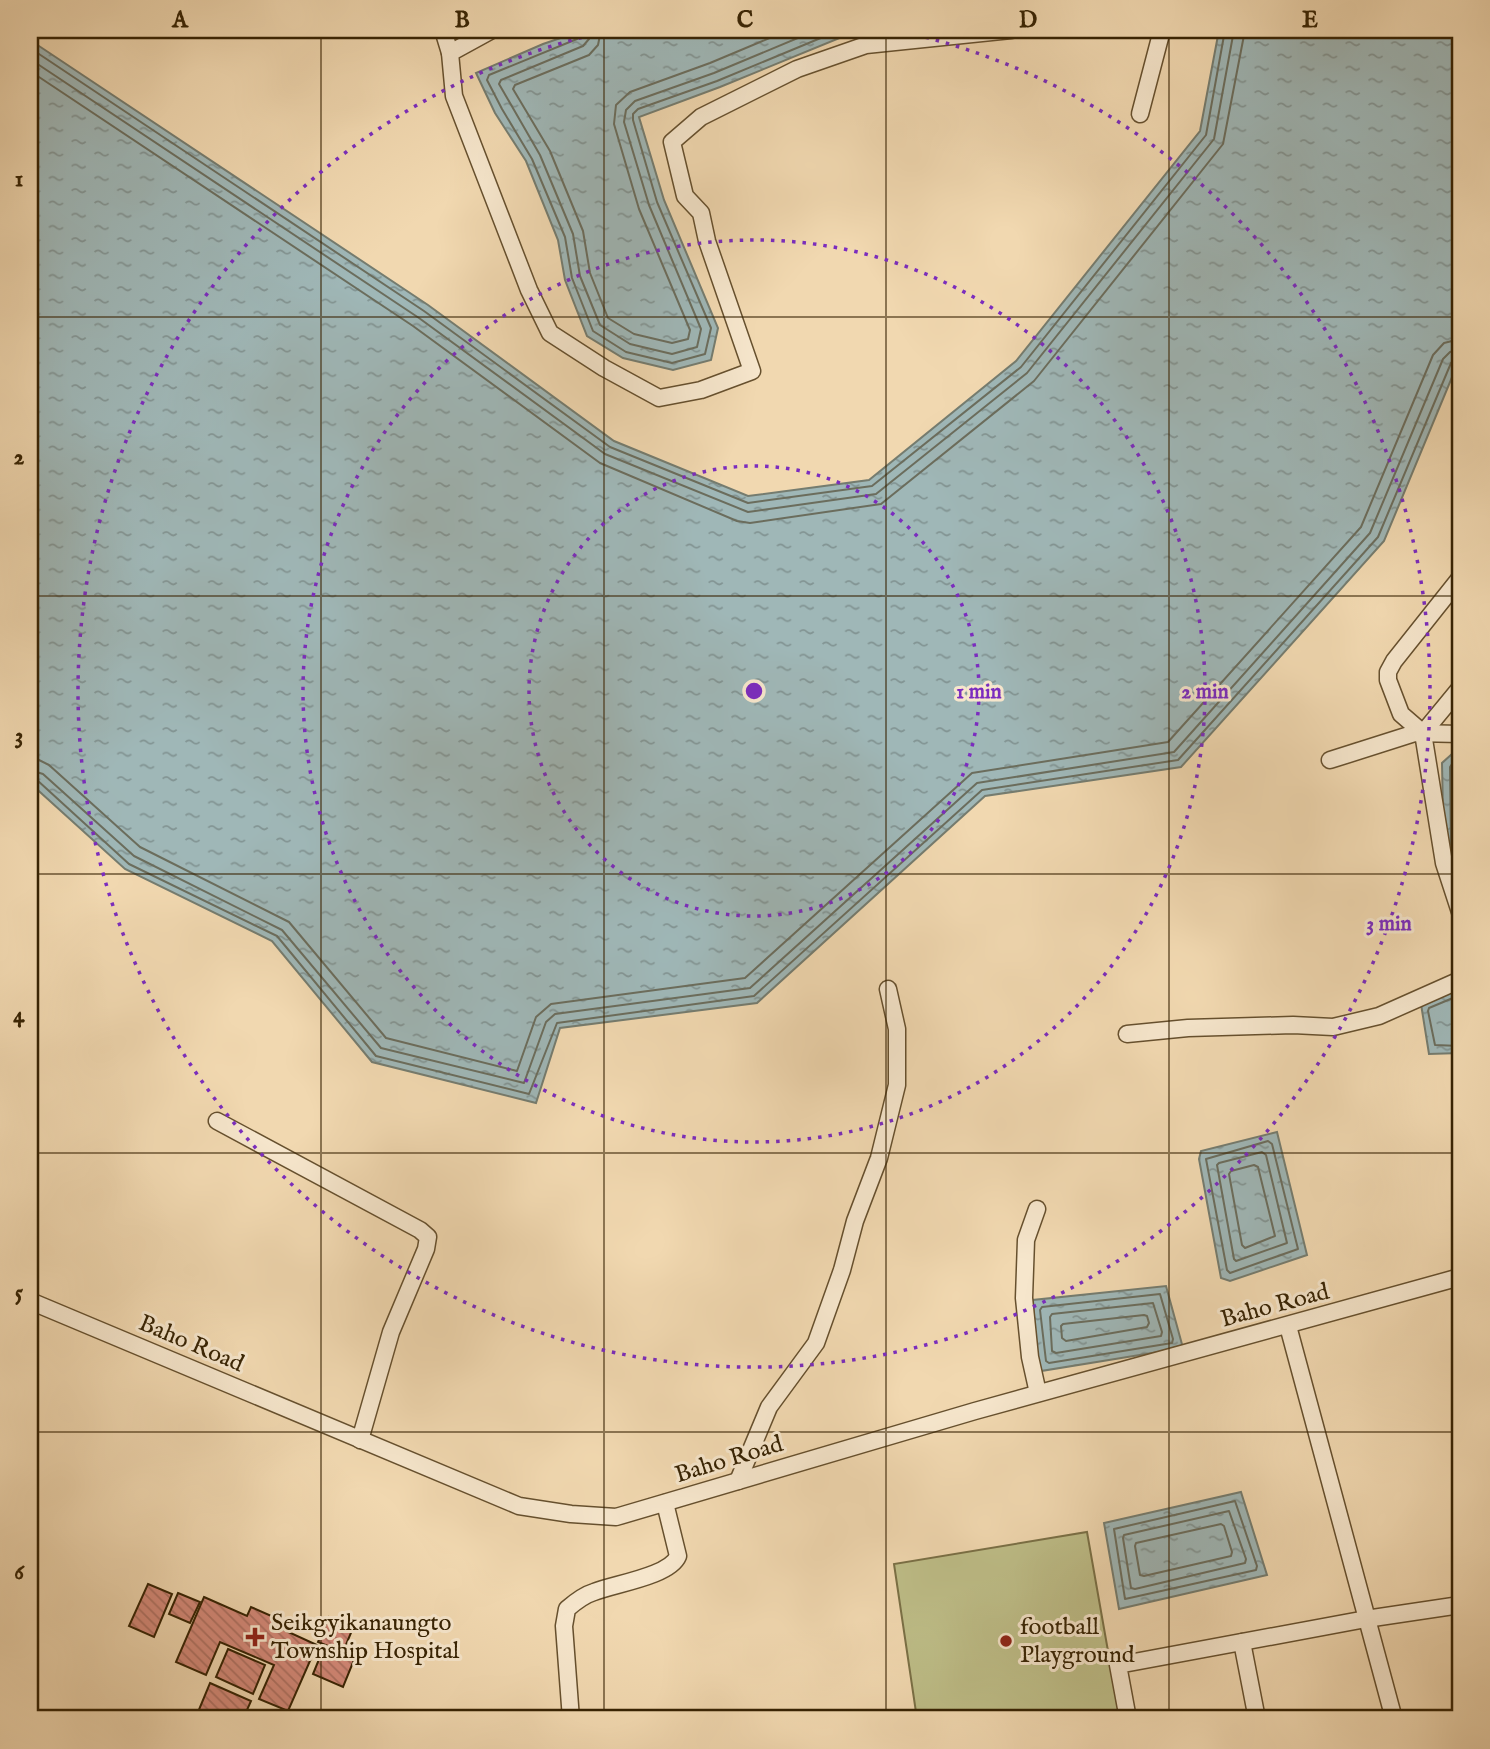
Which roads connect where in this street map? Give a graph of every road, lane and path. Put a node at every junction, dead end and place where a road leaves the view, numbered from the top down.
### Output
1 (443, 30) edge
2 (492, 30) edge
3 (1011, 30) edge
4 (1162, 30) edge
5 (916, 35) edge
6 (450, 53) junction
7 (1140, 114) dead end
8 (1460, 578) edge
9 (1460, 688) edge
10 (1423, 733) junction
11 (1460, 734) edge
12 (1330, 760) dead end
13 (1455, 883) edge
14 (1460, 912) edge
15 (1460, 979) edge
16 (888, 989) dead end
17 (1127, 1034) dead end
18 (217, 1121) dead end
19 (1037, 1209) dead end
20 (1460, 1277) edge
21 (30, 1301) edge
22 (1288, 1326) junction
23 (1038, 1393) junction
24 (360, 1440) junction
25 (738, 1481) junction
26 (665, 1503) junction
27 (1460, 1605) edge
28 (1366, 1619) junction
29 (1242, 1642) junction
30 (571, 1719) edge
31 (1128, 1719) edge
32 (1257, 1719) edge
33 (1394, 1719) edge

1 - 6 street
2 - 6 street
3 - 5 street
4 - 7 street
5 - 6 street
8 - 10 street
9 - 10 street
10 - 11 street
10 - 12 street
10 - 13 street
13 - 14 street
15 - 17 street
16 - 25 street
18 - 24 street
19 - 23 street
20 - 22 street, Baho Road
21 - 24 street, Baho Road
22 - 23 street, Baho Road
22 - 28 street
23 - 25 street, Baho Road
24 - 26 street, Baho Road
25 - 26 street, Baho Road
26 - 30 street
27 - 28 street
28 - 29 street
28 - 33 street
29 - 31 street
29 - 32 street

